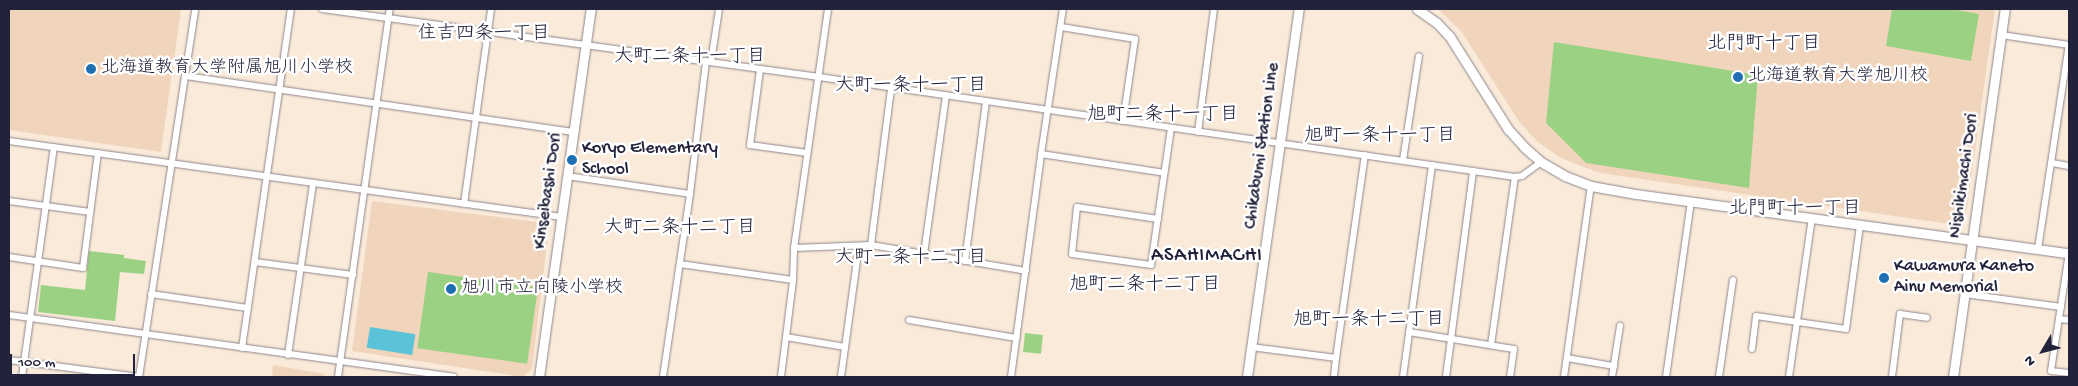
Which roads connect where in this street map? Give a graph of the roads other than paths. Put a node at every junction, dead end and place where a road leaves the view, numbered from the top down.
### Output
1 (195, 9) edge
2 (291, 9) edge
3 (322, 9) edge
4 (390, 9) edge
5 (491, 9) edge
6 (591, 9) edge
7 (719, 9) edge
8 (828, 9) edge
9 (1063, 9) edge
10 (1214, 9) edge
11 (1299, 9) edge
12 (1417, 9) edge
13 (2005, 9) edge
14 (389, 18) junction
15 (1061, 27) junction
16 (488, 32) junction
17 (2001, 35) junction
18 (2069, 45) edge
19 (586, 46) junction
20 (1419, 56) dead end
21 (709, 62) junction
22 (760, 70) junction
23 (185, 76) junction
24 (819, 77) junction
25 (891, 88) junction
26 (279, 90) junction
27 (946, 96) junction
28 (986, 101) junction
29 (377, 104) junction
30 (2061, 106) junction
31 (2069, 107) edge
32 (1047, 110) junction
33 (475, 118) junction
34 (1123, 121) junction
35 (1171, 128) junction
36 (574, 132) junction
37 (1198, 132) junction
38 (9, 141) edge
39 (1280, 143) junction
40 (54, 147) junction
41 (98, 153) junction
42 (807, 153) junction
43 (1041, 154) junction
44 (1365, 155) junction
45 (1403, 160) junction
46 (1541, 162) junction
47 (2052, 163) junction
48 (170, 164) junction
49 (1432, 165) junction
50 (2069, 166) edge
51 (1473, 171) junction
52 (1165, 173) junction
53 (268, 176) junction
54 (567, 176) junction
55 (1515, 177) junction
56 (313, 183) junction
57 (1591, 186) junction
58 (364, 190) junction
59 (690, 194) junction
60 (9, 201) edge
61 (1691, 202) junction
62 (464, 204) junction
63 (46, 206) junction
64 (90, 212) junction
65 (562, 217) junction
66 (1812, 218) junction
67 (1158, 219) junction
68 (1860, 225) junction
69 (1972, 241) junction
70 (871, 245) junction
71 (859, 246) junction
72 (794, 248) junction
73 (2038, 249) junction
74 (2069, 253) edge
75 (924, 254) junction
76 (9, 257) edge
77 (39, 261) junction
78 (255, 262) junction
79 (964, 262) junction
80 (680, 264) junction
81 (300, 268) junction
82 (1026, 271) junction
83 (353, 275) junction
84 (793, 280) junction
85 (1733, 280) dead end
86 (151, 294) junction
87 (1964, 294) junction
88 (2061, 307) junction
89 (248, 308) junction
90 (9, 315) edge
91 (31, 318) junction
92 (1927, 318) dead end
93 (2059, 318) junction
94 (909, 320) dead end
95 (2069, 320) edge
96 (1796, 322) junction
97 (1620, 326) dead end
98 (1409, 332) junction
99 (145, 334) junction
100 (786, 337) junction
101 (1017, 338) junction
102 (1451, 339) junction
103 (1491, 345) junction
104 (845, 347) junction
105 (1251, 347) junction
106 (242, 348) junction
107 (1752, 349) dead end
108 (288, 355) junction
109 (1336, 358) junction
110 (1567, 358) junction
111 (9, 360) edge
112 (340, 361) junction
113 (24, 362) junction
114 (1614, 366) junction
115 (2069, 373) edge
116 (22, 377) edge
117 (139, 377) edge
118 (338, 377) edge
119 (454, 377) edge
120 (539, 377) edge
121 (663, 377) edge
122 (781, 377) edge
123 (841, 377) edge
124 (1011, 377) edge
125 (1247, 377) edge
126 (1334, 377) edge
127 (1403, 377) edge
128 (1446, 377) edge
129 (1510, 377) edge
130 (1564, 377) edge
131 (1612, 377) edge
132 (1666, 377) edge
133 (1719, 377) edge
134 (1789, 377) edge
135 (1892, 377) edge
136 (1953, 377) edge

1 - 23 street
2 - 26 street
3 - 14 street
4 - 14 street
5 - 16 street
6 - 19 street, Kinseibashi Dori
7 - 21 street
8 - 24 street
9 - 15 street
10 - 37 street
11 - 39 street, Chikabumi Station Line
12 - 46 street
13 - 17 street, Nishikimachi Dori
14 - 16 street
14 - 29 street
15 - 32 street
15 - 34 street
16 - 19 street
16 - 33 street
17 - 18 street
17 - 69 street, Nishikimachi Dori
18 - 30 street
19 - 21 street
19 - 36 street, Kinseibashi Dori
20 - 45 street
21 - 22 street
21 - 59 street
22 - 24 street
22 - 42 street
23 - 26 street
23 - 48 street
24 - 25 street
24 - 42 street
25 - 27 street
25 - 70 street
26 - 29 street
26 - 53 street
27 - 28 street
27 - 75 street
28 - 32 street
28 - 79 street
29 - 33 street
29 - 58 street
30 - 31 street
30 - 47 street
32 - 34 street
32 - 43 street
33 - 36 street
33 - 62 street
34 - 35 street
35 - 37 street
35 - 52 street
36 - 54 street, Kinseibashi Dori
37 - 39 street
38 - 40 street
39 - 44 street
39 - 105 street, Chikabumi Station Line
40 - 41 street
40 - 63 street
41 - 48 street
41 - 64 street
42 - 72 street
43 - 52 street
43 - 82 street
44 - 45 street
44 - 109 street
45 - 49 street
46 - 55 street
46 - 57 street
47 - 50 street
47 - 73 street
48 - 53 street
48 - 86 street
49 - 51 street
49 - 98 street
51 - 55 street
51 - 102 street
52 - 67 street
53 - 56 street
53 - 78 street
54 - 59 street
54 - 65 street, Kinseibashi Dori
55 - 103 street
56 - 58 street
56 - 81 street
57 - 61 street
57 - 110 street
58 - 62 street
58 - 83 street
59 - 80 street
60 - 63 street
61 - 66 street
61 - 132 street
62 - 65 street
63 - 64 street
63 - 77 street
64 - 77 street
65 - 120 street, Kinseibashi Dori
66 - 68 street
66 - 96 street
67 - 67 street
68 - 69 street
68 - 96 street
69 - 73 street
69 - 87 street, Nishikimachi Dori
70 - 71 street
70 - 75 street
71 - 72 street
71 - 104 street
72 - 84 street
73 - 74 street
74 - 88 street
75 - 79 street
76 - 77 street
77 - 91 street
78 - 81 street
78 - 89 street
79 - 82 street
80 - 84 street
80 - 121 street
81 - 83 street
81 - 108 street
82 - 101 street
83 - 112 street
84 - 100 street
85 - 133 street
86 - 89 street
86 - 99 street
87 - 88 street
87 - 136 street, Nishikimachi Dori
88 - 93 street
89 - 106 street
90 - 91 street
91 - 99 street
91 - 113 street
92 - 135 street
93 - 95 street
93 - 115 street
94 - 101 street
96 - 107 street
96 - 134 street
97 - 114 street
98 - 102 street
98 - 127 street
99 - 106 street
99 - 117 street
100 - 104 street
100 - 122 street
101 - 124 street
102 - 103 street
102 - 128 street
103 - 129 street
104 - 123 street
105 - 109 street
105 - 125 street, Chikabumi Station Line
106 - 108 street
108 - 112 street
109 - 126 street
110 - 114 street
110 - 130 street
111 - 113 street
112 - 118 street
112 - 119 street
113 - 116 street
113 - 117 street
114 - 131 street

